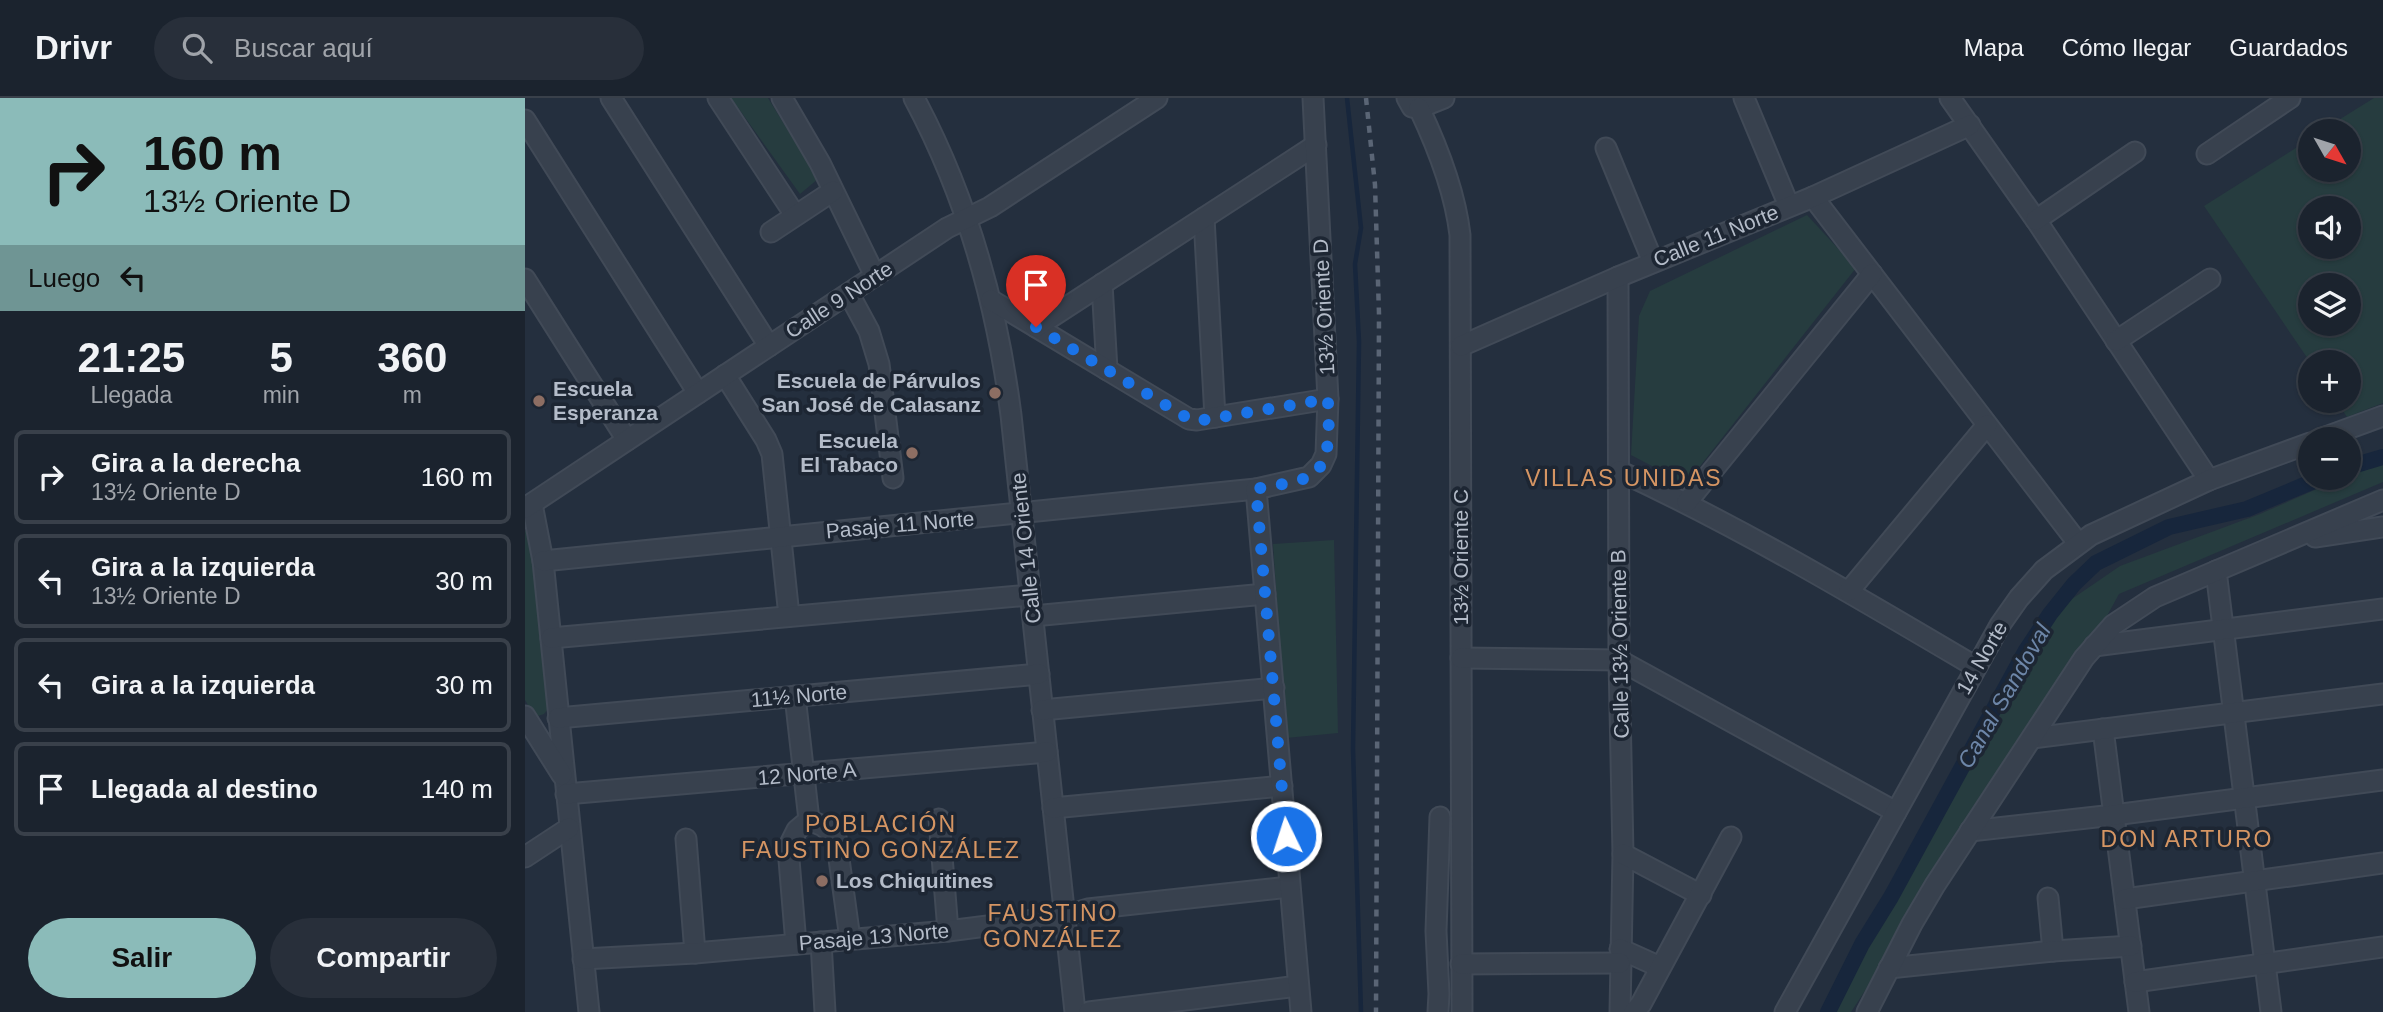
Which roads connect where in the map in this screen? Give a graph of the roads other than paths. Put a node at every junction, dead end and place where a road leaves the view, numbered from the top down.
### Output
1 (611, 98) edge
2 (718, 98) edge
3 (782, 98) edge
4 (1157, 98) edge
5 (1313, 98) edge
6 (1444, 98) edge
7 (1744, 98) edge
8 (1950, 98) edge
9 (2290, 98) edge
10 (920, 100) edge
11 (1413, 104) edge
12 (525, 120) edge
13 (1969, 125) junction
14 (1316, 145) junction
15 (1606, 148) dead end
16 (2135, 152) dead end
17 (2207, 154) dead end
18 (833, 191) junction
19 (1813, 197) junction
20 (1789, 206) junction
21 (795, 215) junction
22 (1204, 218) junction
23 (967, 219) junction
24 (2036, 220) junction
25 (771, 232) dead end
26 (1653, 262) junction
27 (1872, 274) junction
28 (875, 276) junction
29 (1618, 276) junction
30 (525, 279) edge
31 (2210, 279) dead end
32 (1102, 284) junction
33 (849, 294) junction
34 (991, 300) junction
35 (1036, 327) junction
36 (2116, 341) junction
37 (1461, 345) junction
38 (769, 346) junction
39 (1107, 370) junction
40 (725, 375) junction
41 (698, 393) junction
42 (1328, 399) junction
43 (2383, 416) edge
44 (1215, 417) junction
45 (1987, 425) junction
46 (2353, 427) edge
47 (627, 440) junction
48 (2298, 447) edge
49 (1619, 471) junction
50 (893, 478) dead end
51 (2210, 480) junction
52 (1256, 489) junction
53 (2383, 500) edge
54 (1686, 502) junction
55 (529, 506) edge
56 (1022, 513) junction
57 (2383, 527) edge
58 (782, 536) junction
59 (2289, 541) junction
60 (2078, 543) junction
61 (543, 561) junction
62 (2216, 572) junction
63 (1849, 592) junction
64 (1265, 594) junction
65 (1030, 595) junction
66 (2383, 609) edge
67 (789, 616) junction
68 (1033, 616) junction
69 (2223, 629) junction
70 (551, 638) junction
71 (2094, 646) junction
72 (1461, 658) junction
73 (1619, 660) junction
74 (1976, 667) junction
75 (1039, 674) junction
76 (1274, 688) junction
77 (2383, 694) edge
78 (795, 696) junction
79 (1042, 710) junction
80 (2234, 713) junction
81 (525, 716) edge
82 (558, 719) junction
83 (2103, 729) junction
84 (2032, 738) junction
85 (542, 743) junction
86 (1047, 752) junction
87 (525, 754) edge
88 (803, 775) junction
89 (2383, 780) edge
90 (1282, 786) junction
91 (565, 787) junction
92 (2244, 796) junction
93 (1053, 808) junction
94 (1896, 812) junction
95 (2114, 815) junction
96 (1440, 817) dead end
97 (939, 819) dead end
98 (809, 820) junction
99 (569, 828) junction
100 (1971, 831) junction
101 (1731, 836) dead end
102 (686, 839) dead end
103 (1623, 854) junction
104 (525, 857) edge
105 (2383, 863) edge
106 (2255, 880) junction
107 (1289, 887) junction
108 (1701, 895) junction
109 (2048, 898) dead end
110 (2125, 899) junction
111 (1065, 916) junction
112 (948, 931) junction
113 (850, 939) junction
114 (821, 942) junction
115 (796, 944) junction
116 (2131, 946) junction
117 (2383, 947) edge
118 (2053, 951) junction
119 (695, 953) junction
120 (1620, 956) junction
121 (583, 959) junction
122 (2265, 963) junction
123 (1461, 964) junction
124 (1660, 967) junction
125 (1889, 968) junction
126 (2136, 982) junction
127 (1298, 986) junction
128 (589, 1012) edge
129 (825, 1012) edge
130 (1075, 1012) edge
131 (1089, 1012) edge
132 (1301, 1012) edge
133 (1437, 1012) edge
134 (1462, 1012) edge
135 (1620, 1012) edge
136 (1634, 1012) edge
137 (1784, 1012) edge
138 (1867, 1012) edge
139 (2139, 1012) edge
140 (2271, 1012) edge

1 - 38 street
2 - 21 street
3 - 18 street
4 - 23 street, Calle 9 Norte
5 - 14 street, 13½ Oriente D
6 - 11 street
7 - 20 street
8 - 13 street
9 - 17 street
10 - 23 street, Calle 14 Oriente
11 - 37 street, 13½ Oriente C
12 - 41 street
13 - 19 street, Calle 11 Norte
13 - 24 street
14 - 22 street
14 - 42 street, 13½ Oriente D
15 - 26 street
16 - 24 street
18 - 21 street
18 - 28 street
19 - 20 street, Calle 11 Norte
19 - 27 street
20 - 26 street, Calle 11 Norte
21 - 25 street
22 - 32 street
22 - 44 street
23 - 28 street, Calle 9 Norte
23 - 34 street, Calle 14 Oriente
24 - 36 street
26 - 29 street, Calle 11 Norte
27 - 45 street
27 - 54 street
28 - 33 street, Calle 9 Norte
29 - 37 street, Calle 11 Norte
29 - 49 street, Calle 13½ Oriente B
30 - 47 street
31 - 36 street
32 - 35 street
32 - 39 street
33 - 38 street, Calle 9 Norte
33 - 50 street
34 - 35 street
34 - 56 street, Calle 14 Oriente
35 - 39 street
36 - 51 street
37 - 72 street, 13½ Oriente C
38 - 40 street, Calle 9 Norte
39 - 44 street
40 - 41 street, Calle 9 Norte
40 - 58 street
41 - 47 street, Calle 9 Norte
42 - 44 street
42 - 52 street, 13½ Oriente D
43 - 46 street
45 - 60 street
45 - 63 street
47 - 55 street, Calle 9 Norte
48 - 51 street, 14 Norte
49 - 54 street
49 - 73 street, Calle 13½ Oriente B
51 - 60 street, 14 Norte
52 - 56 street, Pasaje 11 Norte
52 - 64 street
53 - 59 street
54 - 63 street
55 - 61 street
56 - 58 street, Pasaje 11 Norte
56 - 65 street, Calle 14 Oriente
57 - 59 street
58 - 61 street, Pasaje 11 Norte
58 - 67 street
59 - 62 street
60 - 74 street, 14 Norte
61 - 70 street
62 - 69 street
62 - 71 street
63 - 74 street
64 - 68 street
64 - 76 street
65 - 67 street
65 - 68 street, Calle 14 Oriente
66 - 69 street
67 - 70 street
68 - 75 street, Calle 14 Oriente
69 - 71 street
69 - 80 street
70 - 82 street
71 - 84 street
72 - 73 street
72 - 123 street, 13½ Oriente C
73 - 94 street
73 - 103 street, Calle 13½ Oriente B
74 - 94 street, 14 Norte
75 - 78 street, 11½ Norte
75 - 79 street, Calle 14 Oriente
76 - 79 street
76 - 90 street
77 - 80 street
78 - 82 street, 11½ Norte
78 - 88 street
79 - 86 street, Calle 14 Oriente
80 - 83 street
80 - 92 street
81 - 85 street
82 - 91 street
83 - 84 street
83 - 95 street
84 - 100 street
85 - 87 street
85 - 91 street
86 - 88 street, 12 Norte A
86 - 93 street, Calle 14 Oriente
88 - 91 street, 12 Norte A
88 - 98 street
89 - 92 street
90 - 93 street
90 - 107 street
91 - 99 street
92 - 95 street
92 - 106 street
93 - 111 street, Calle 14 Oriente
94 - 137 street, 14 Norte
95 - 100 street
95 - 110 street
96 - 133 street
97 - 112 street
98 - 113 street
98 - 115 street
99 - 104 street
99 - 121 street
100 - 125 street
101 - 108 street
102 - 119 street
103 - 108 street
103 - 120 street, Calle 13½ Oriente B
105 - 106 street
106 - 110 street
106 - 122 street
107 - 111 street, Pasaje 13 Norte
107 - 127 street
108 - 124 street
109 - 118 street
110 - 116 street
111 - 112 street, Pasaje 13 Norte
111 - 130 street, Calle 14 Oriente
112 - 113 street, Pasaje 13 Norte
113 - 114 street, Pasaje 13 Norte
114 - 115 street, Pasaje 13 Norte
114 - 129 street
115 - 119 street, Pasaje 13 Norte
116 - 118 street
116 - 126 street
117 - 122 street
118 - 125 street
119 - 121 street, Pasaje 13 Norte
120 - 123 street
120 - 124 street
120 - 135 street, Calle 13½ Oriente B
121 - 128 street
122 - 126 street
122 - 140 street
123 - 134 street, 13½ Oriente C
124 - 136 street
125 - 138 street
126 - 139 street
127 - 131 street
127 - 132 street

